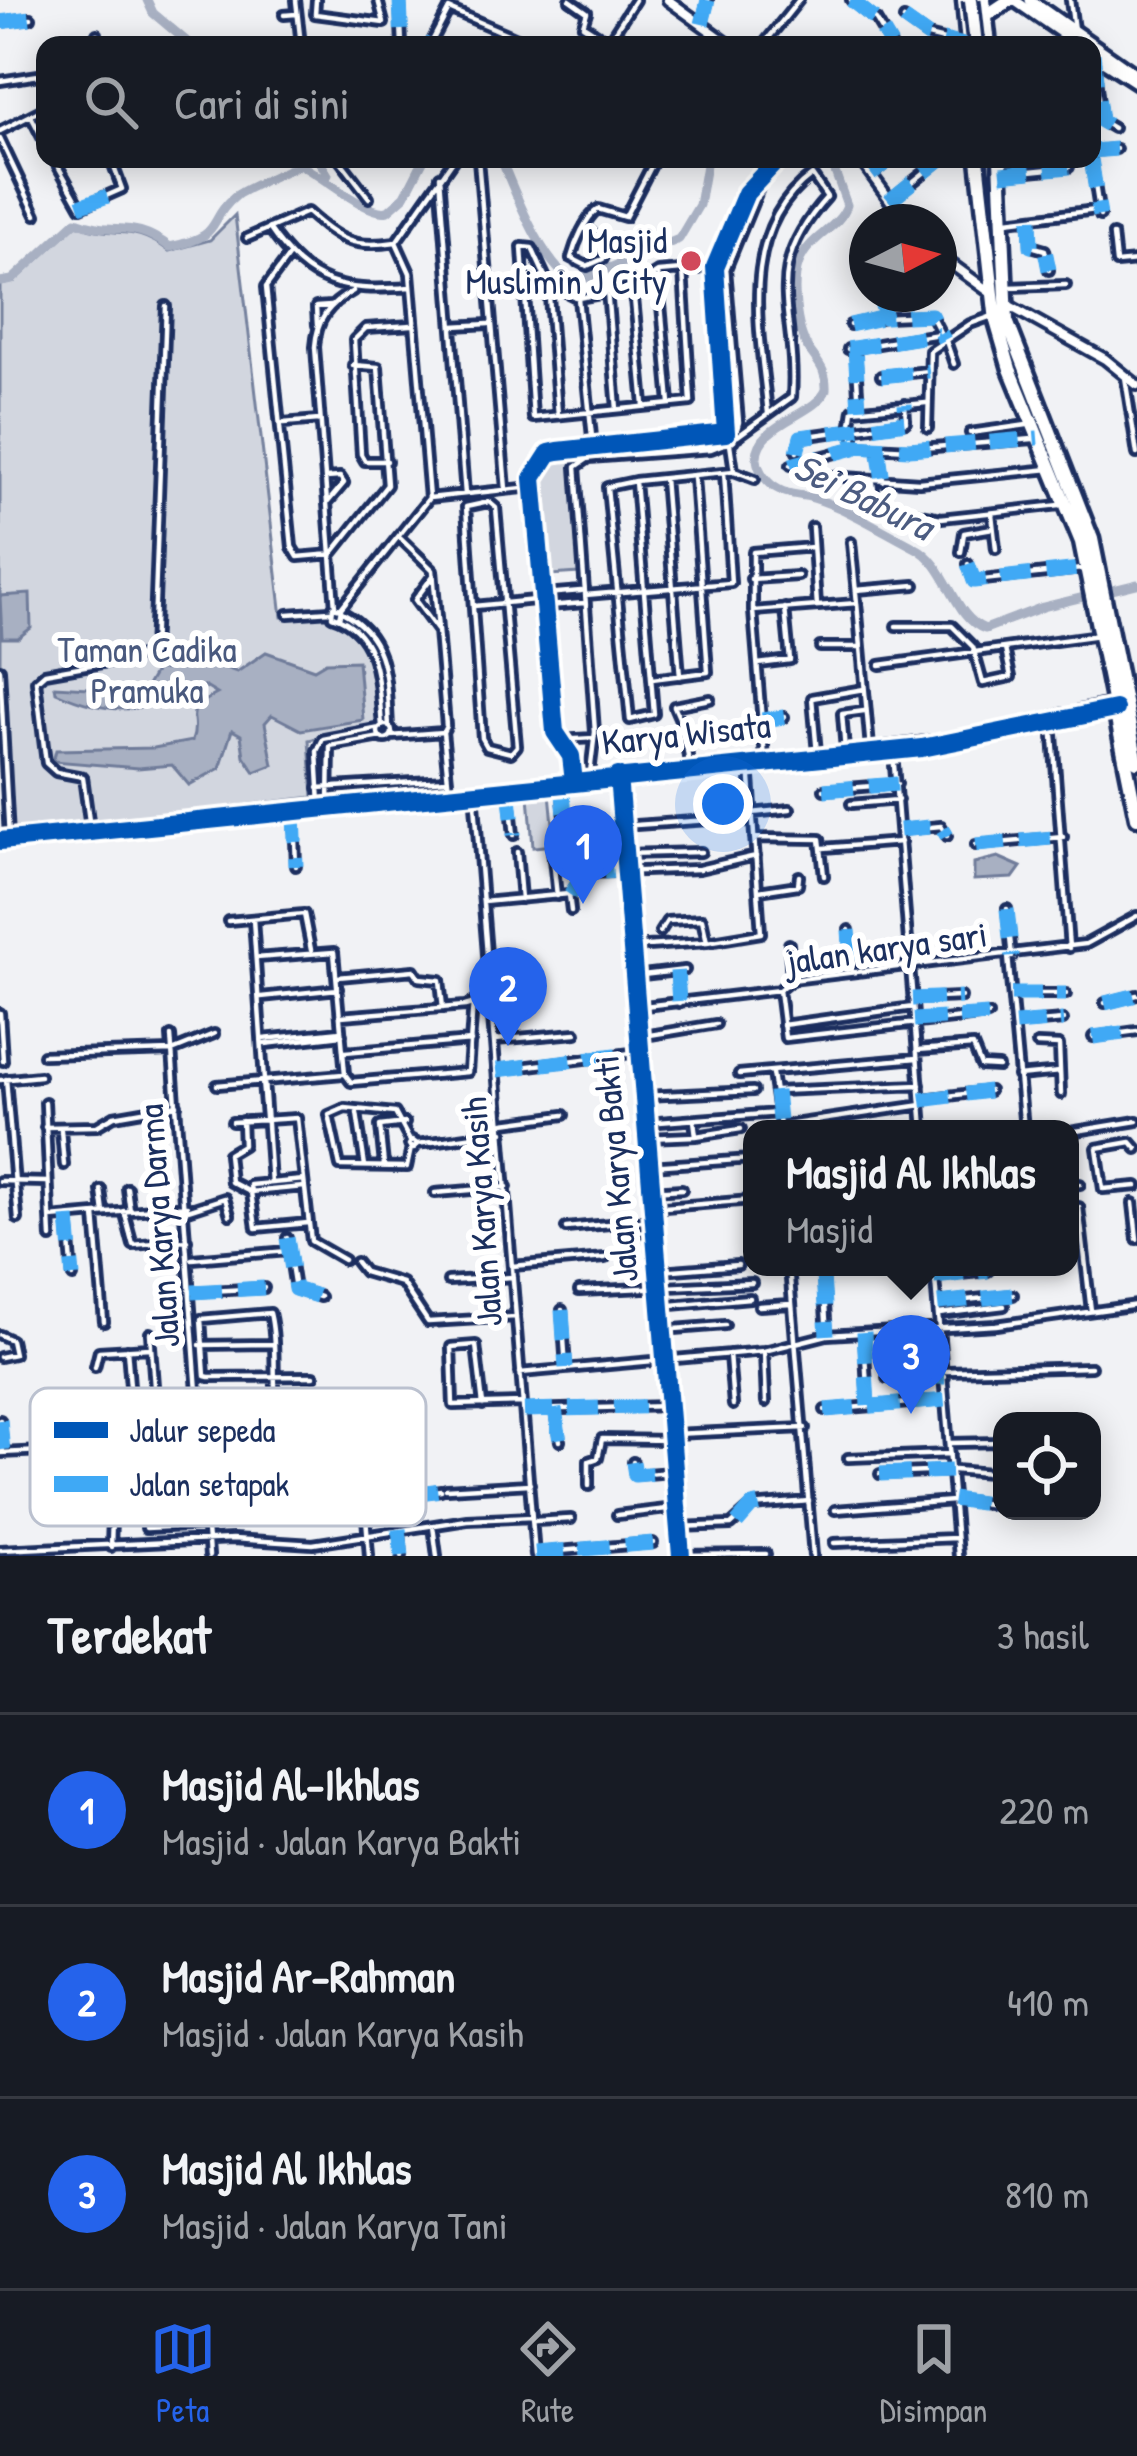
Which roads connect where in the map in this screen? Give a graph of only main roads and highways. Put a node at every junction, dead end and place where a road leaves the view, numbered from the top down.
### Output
1 (974, 0) edge
2 (1012, 0) edge
3 (1030, 0) edge
4 (987, 23) junction
5 (975, 36) edge
6 (975, 36) edge
7 (979, 36) edge
8 (1068, 36) edge
9 (1070, 36) edge
10 (1101, 57) edge
11 (1101, 59) edge
12 (1137, 79) edge
13 (993, 168) edge
14 (993, 168) edge
15 (994, 259) junction
16 (1003, 305) junction
17 (1086, 540) junction
18 (1100, 608) junction
19 (1137, 761) edge
20 (1137, 818) edge

1 - 4 highway
1 - 5 highway, bridge
1 - 6 highway
2 - 4 highway
2 - 8 main road
3 - 9 main road
4 - 7 highway
10 - 12 main road
11 - 12 main road
13 - 15 highway
14 - 15 highway
15 - 16 highway
15 - 16 highway
16 - 17 highway
16 - 17 highway
17 - 18 highway
18 - 19 highway
18 - 20 highway

